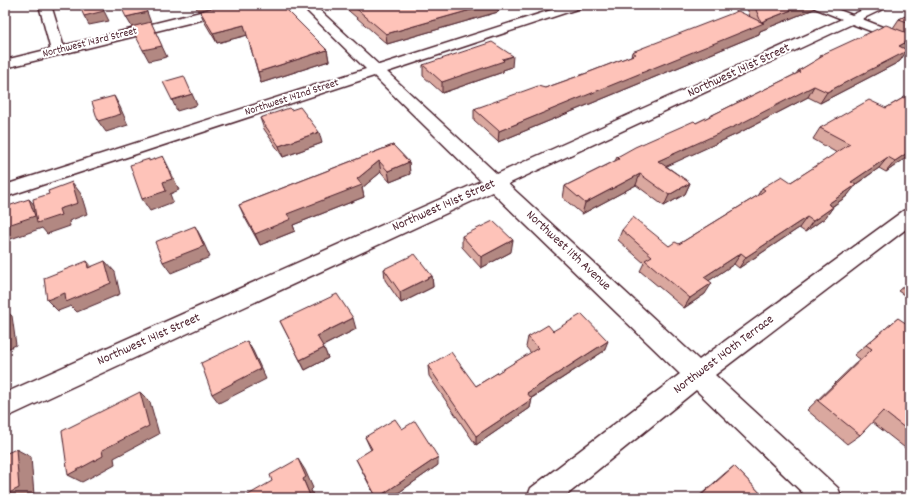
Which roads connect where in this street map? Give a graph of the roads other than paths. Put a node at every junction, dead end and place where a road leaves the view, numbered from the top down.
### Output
1 (45, 5) edge
2 (245, 5) edge
3 (308, 5) edge
4 (579, 5) edge
5 (816, 5) edge
6 (883, 5) edge
7 (852, 19) junction
8 (910, 42) edge
9 (58, 51) junction
10 (5, 64) edge
11 (377, 70) junction
12 (496, 182) junction
13 (5, 191) edge
14 (910, 216) edge
15 (698, 374) junction
16 (5, 406) edge
17 (541, 498) edge
18 (828, 498) edge

1 - 9 street
2 - 9 street, Northwest 143rd Street
3 - 11 street, Northwest 11th Avenue
4 - 11 street, Northwest 142nd Street
5 - 7 street
6 - 7 street, Northwest 141st Street
7 - 8 street
7 - 12 street, Northwest 141st Street
9 - 10 street, Northwest 143rd Street
11 - 12 street, Northwest 11th Avenue
11 - 13 street, Northwest 142nd Street
12 - 15 street, Northwest 11th Avenue
12 - 16 street, Northwest 141st Street
14 - 15 street, Northwest 140th Terrace
15 - 17 street, Northwest 140th Terrace
15 - 18 street, Northwest 11th Avenue

